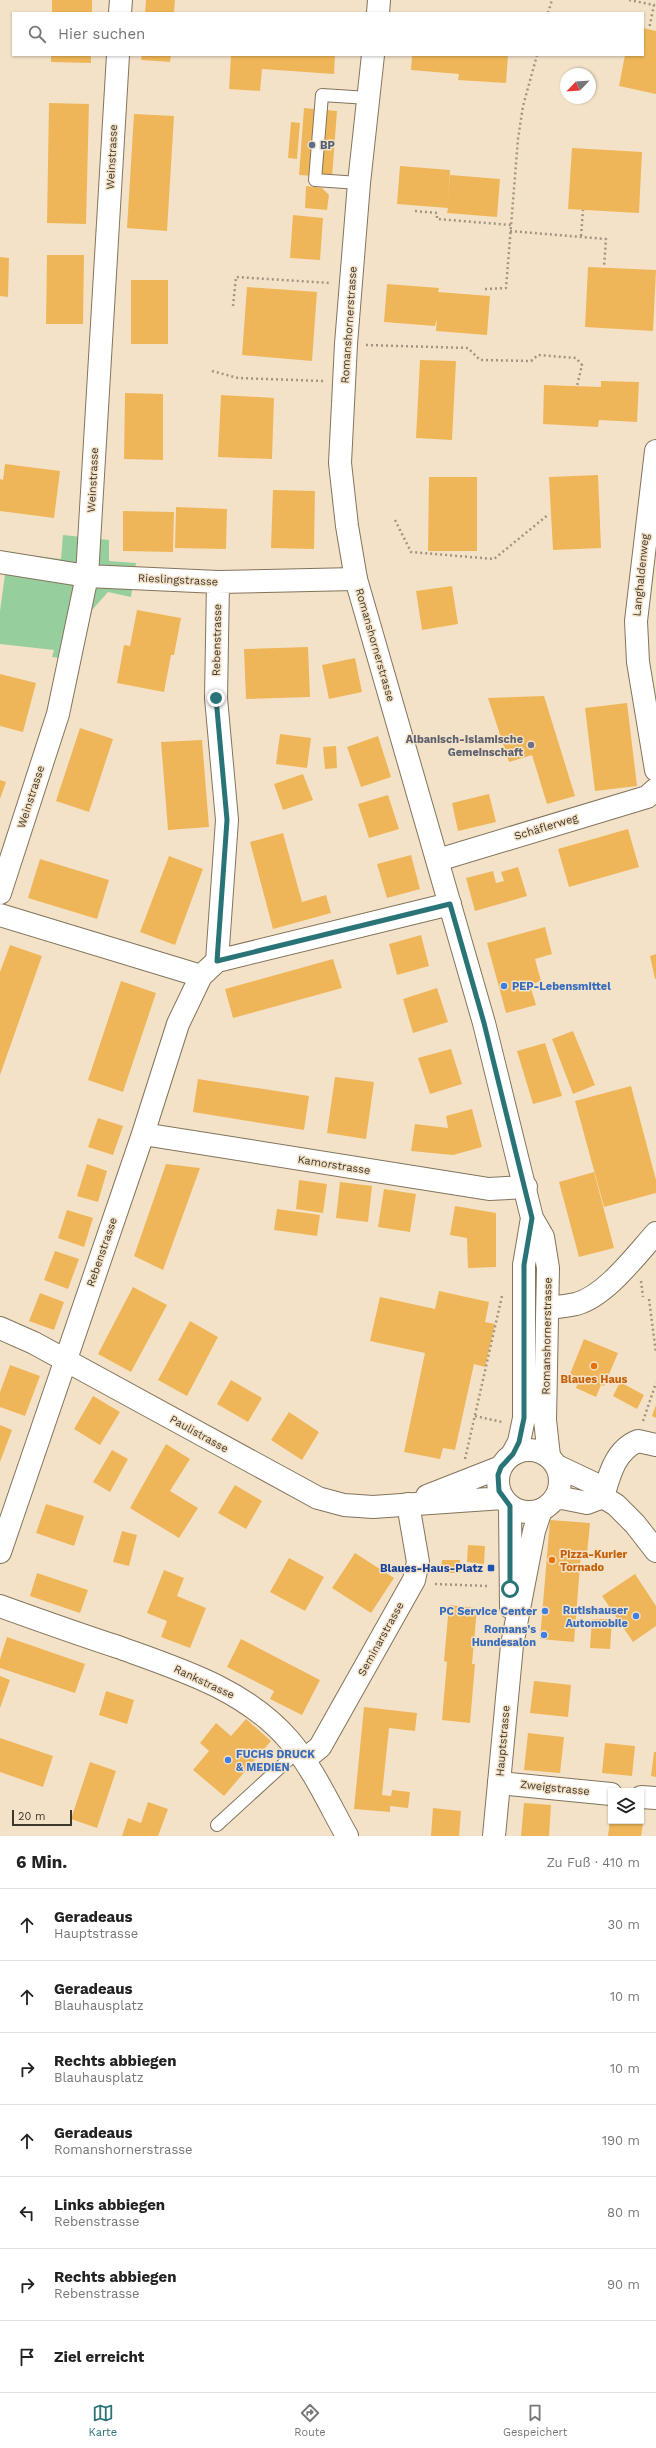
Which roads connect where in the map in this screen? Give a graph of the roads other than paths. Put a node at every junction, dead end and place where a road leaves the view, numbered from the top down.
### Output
1 (121, 0) edge
2 (379, 0) edge
3 (120, 12) edge
4 (378, 12) edge
5 (118, 56) edge
6 (373, 56) edge
7 (368, 98) junction
8 (359, 183) junction
9 (656, 451) edge
10 (0, 562) edge
11 (87, 576) junction
12 (356, 579) junction
13 (218, 582) junction
14 (656, 770) edge
15 (655, 791) edge
16 (438, 860) junction
17 (0, 894) edge
18 (450, 904) junction
19 (0, 915) edge
20 (217, 961) junction
21 (201, 976) junction
22 (143, 1134) junction
23 (526, 1187) junction
24 (532, 1218) junction
25 (656, 1233) edge
26 (516, 1302) junction
27 (548, 1308) junction
28 (0, 1328) edge
29 (64, 1360) junction
30 (647, 1443) edge
31 (507, 1460) junction
32 (553, 1461) junction
33 (603, 1497) junction
34 (507, 1502) junction
35 (408, 1504) junction
36 (548, 1504) junction
37 (656, 1551) edge
38 (0, 1552) edge
39 (0, 1606) edge
40 (512, 1645) junction
41 (301, 1756) junction
42 (499, 1783) junction
43 (608, 1794) edge
44 (644, 1796) edge
45 (656, 1798) edge
46 (217, 1825) dead end
47 (347, 1836) edge
48 (494, 1836) edge

1 - 3 street
2 - 4 street
5 - 11 street, Weinstrasse
6 - 7 street, Romanshornerstrasse
7 - 8 street, Romanshornerstrasse
7 - 8 lane
8 - 12 street, Romanshornerstrasse
9 - 14 street, Langhaldenweg
10 - 11 street, Rieslingstrasse
11 - 13 street, Rieslingstrasse
11 - 17 street, Weinstrasse
12 - 13 street, Rieslingstrasse
12 - 16 street, Romanshornerstrasse
13 - 20 street, Rebenstrasse
15 - 16 street, Schäflerweg
16 - 18 street, Romanshornerstrasse
18 - 20 street, Rebenstrasse
18 - 23 street, Romanshornerstrasse
19 - 21 street
20 - 21 street, Rebenstrasse
21 - 22 street, Rebenstrasse
22 - 23 street, Kamorstrasse
22 - 29 street, Rebenstrasse
23 - 24 street, Romanshornerstrasse
24 - 26 street, Romanshornerstrasse
24 - 27 street, Romanshornerstrasse
25 - 27 street
26 - 27 street
26 - 31 street, Romanshornerstrasse
27 - 32 street, Romanshornerstrasse
28 - 29 street, Paulistrasse
29 - 35 street, Paulistrasse
29 - 38 street, Rebenstrasse
30 - 33 street
31 - 32 street
31 - 34 street
31 - 35 street, Paulistrasse
32 - 33 street
32 - 36 street
33 - 36 street
33 - 37 street
34 - 35 street, Paulistrasse
34 - 36 street
34 - 40 street, Hauptstrasse
35 - 41 street, Seminarstrasse
36 - 40 street, Hauptstrasse
39 - 41 street, Rankstrasse
40 - 42 street, Hauptstrasse
41 - 46 lane
41 - 47 street, Rankstrasse
42 - 43 street, Zweigstrasse
42 - 48 street, Hauptstrasse
44 - 45 street

